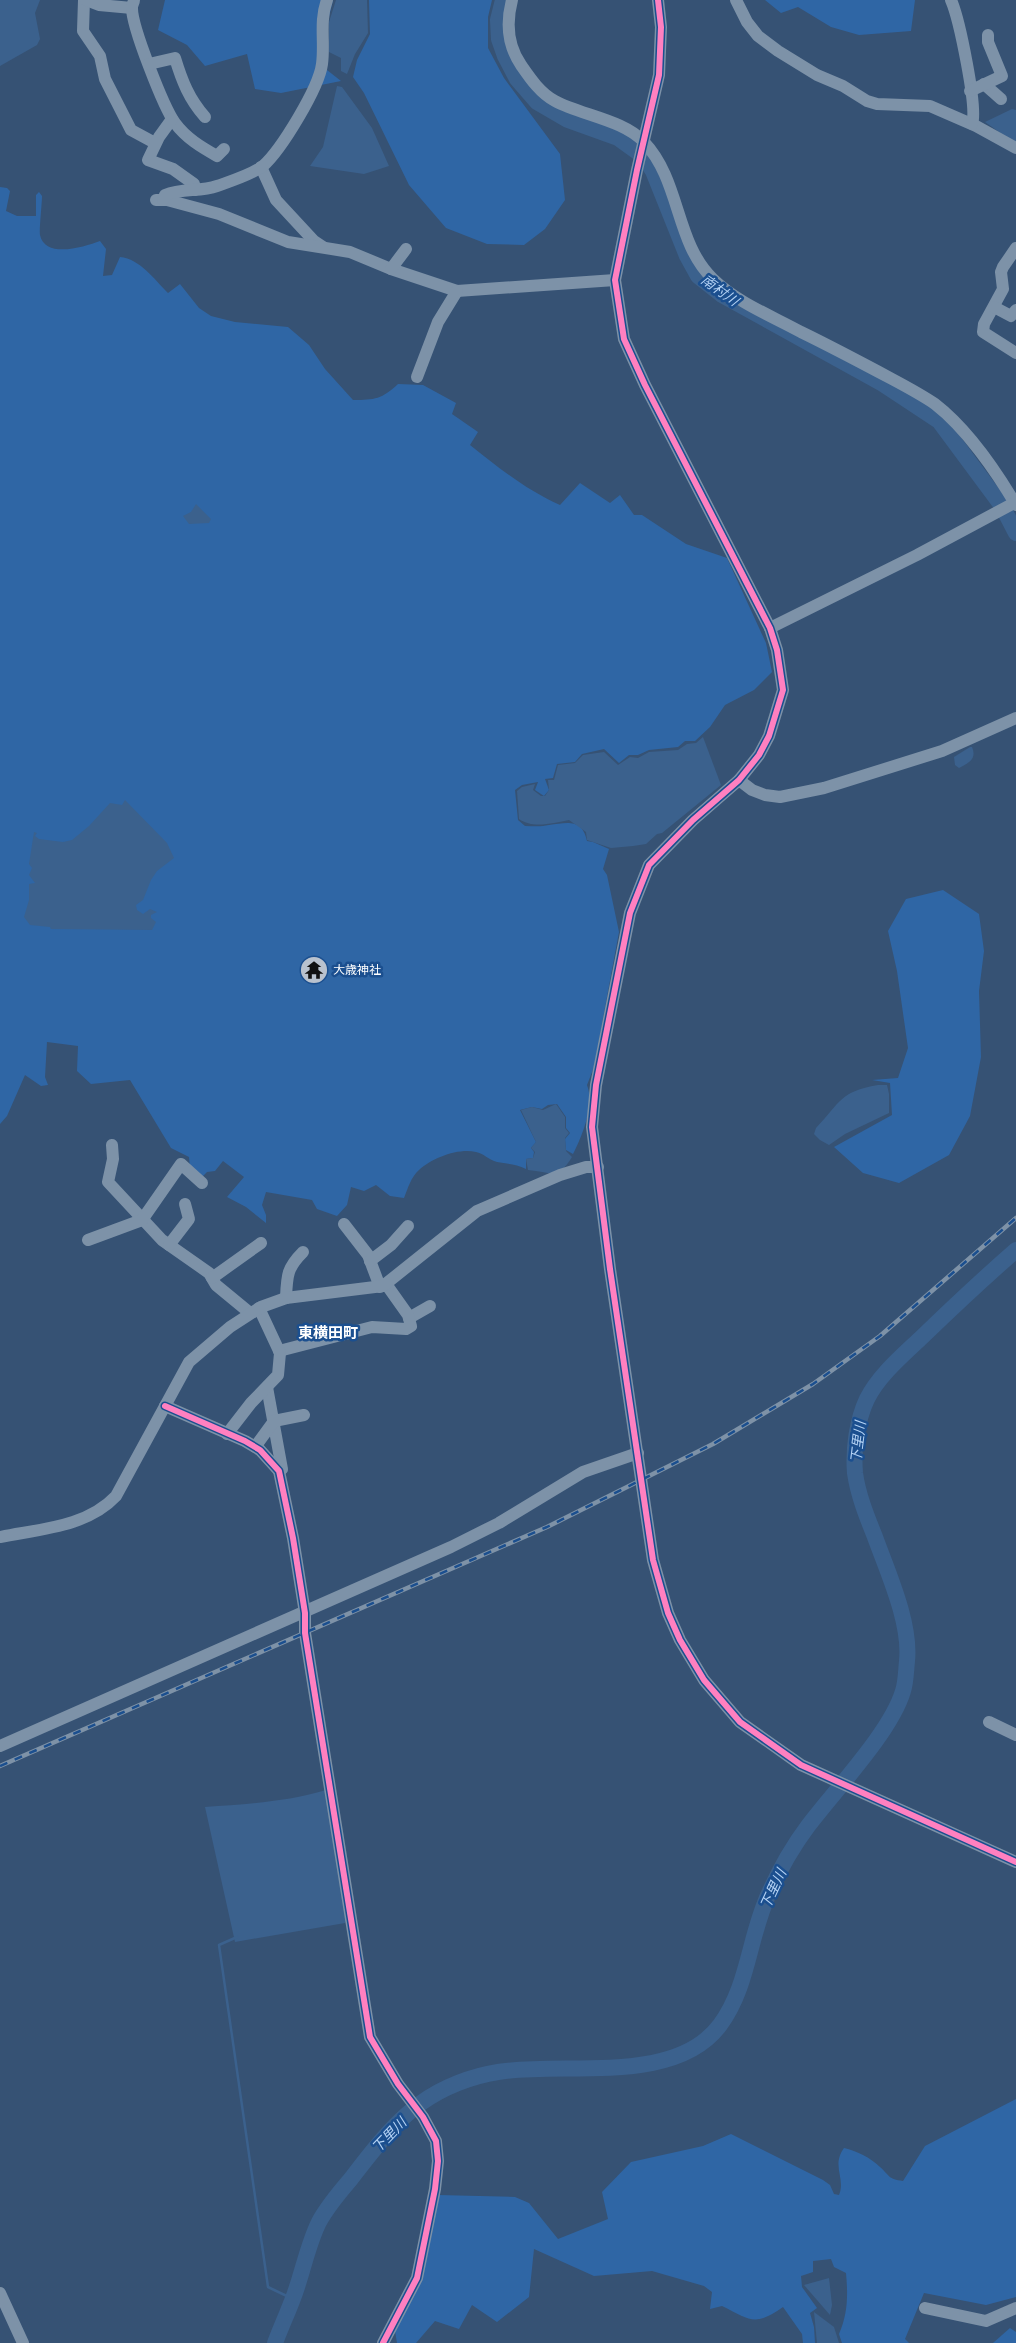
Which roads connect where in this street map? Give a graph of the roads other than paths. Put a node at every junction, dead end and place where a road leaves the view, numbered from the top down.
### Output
1 (85, 0) edge
2 (327, 0) edge
3 (512, 0) edge
4 (658, 0) edge
5 (736, 0) edge
6 (951, 0) edge
7 (133, 4) edge
8 (988, 35) dead end
9 (149, 64) junction
10 (984, 84) junction
11 (970, 91) junction
12 (1001, 99) dead end
13 (205, 117) dead end
14 (172, 119) junction
15 (972, 124) junction
16 (644, 141) junction
17 (156, 143) junction
18 (1016, 148) edge
19 (224, 149) dead end
20 (261, 167) junction
21 (195, 190) junction
22 (1016, 248) edge
23 (327, 249) junction
24 (406, 249) dead end
25 (391, 269) junction
26 (615, 280) junction
27 (457, 290) junction
28 (994, 306) junction
29 (1016, 310) edge
30 (1016, 353) edge
31 (417, 377) dead end
32 (1016, 503) edge
33 (770, 628) junction
34 (1016, 718) edge
35 (739, 780) junction
36 (112, 1144) dead end
37 (598, 1167) junction
38 (202, 1183) dead end
39 (185, 1204) dead end
40 (142, 1220) junction
41 (344, 1224) dead end
42 (408, 1226) dead end
43 (88, 1240) dead end
44 (261, 1243) dead end
45 (169, 1246) junction
46 (303, 1252) dead end
47 (370, 1261) junction
48 (212, 1278) junction
49 (383, 1286) junction
50 (286, 1298) junction
51 (430, 1306) dead end
52 (255, 1311) junction
53 (409, 1318) junction
54 (279, 1351) junction
55 (267, 1387) junction
56 (164, 1406) junction
57 (304, 1415) dead end
58 (274, 1421) junction
59 (227, 1434) junction
60 (255, 1447) junction
61 (638, 1453) junction
62 (279, 1471) junction
63 (0, 1537) edge
64 (304, 1612) junction
65 (989, 1722) dead end
66 (1016, 1735) edge
67 (0, 1746) edge
68 (1016, 1862) edge
69 (0, 2294) edge
70 (925, 2308) dead end
71 (1016, 2308) edge
72 (23, 2343) edge
73 (383, 2343) edge

1 - 7 street
1 - 17 street
2 - 20 street
3 - 16 street
4 - 16 street
5 - 15 street
6 - 11 street
7 - 9 street
8 - 10 street
9 - 13 street
9 - 14 street
10 - 11 street
10 - 12 street
11 - 15 street
14 - 17 street
14 - 19 street
15 - 18 street
16 - 26 street
16 - 32 street
17 - 21 street
20 - 21 street
20 - 23 street
21 - 23 street
22 - 28 street
23 - 25 street
24 - 25 street
25 - 27 street
26 - 27 street
26 - 33 street
27 - 31 street
28 - 29 street
28 - 30 street
32 - 33 street
33 - 35 street
34 - 35 street
35 - 37 street
36 - 40 street
37 - 49 street
37 - 61 street
38 - 40 street
39 - 45 street
40 - 43 street
40 - 45 street
41 - 47 street
42 - 47 street
44 - 48 street
45 - 48 street
46 - 50 street
47 - 49 street
48 - 52 street
49 - 50 street
49 - 53 street
50 - 52 street
51 - 53 street
52 - 54 street
52 - 56 street
53 - 54 street
54 - 55 street
55 - 58 street
55 - 59 street
56 - 59 street
56 - 63 street
57 - 58 street
58 - 60 street
58 - 62 street
59 - 60 street
60 - 62 street
61 - 64 street
61 - 68 street
62 - 64 street
64 - 67 street
64 - 73 street
65 - 66 street
69 - 72 street
70 - 71 street

